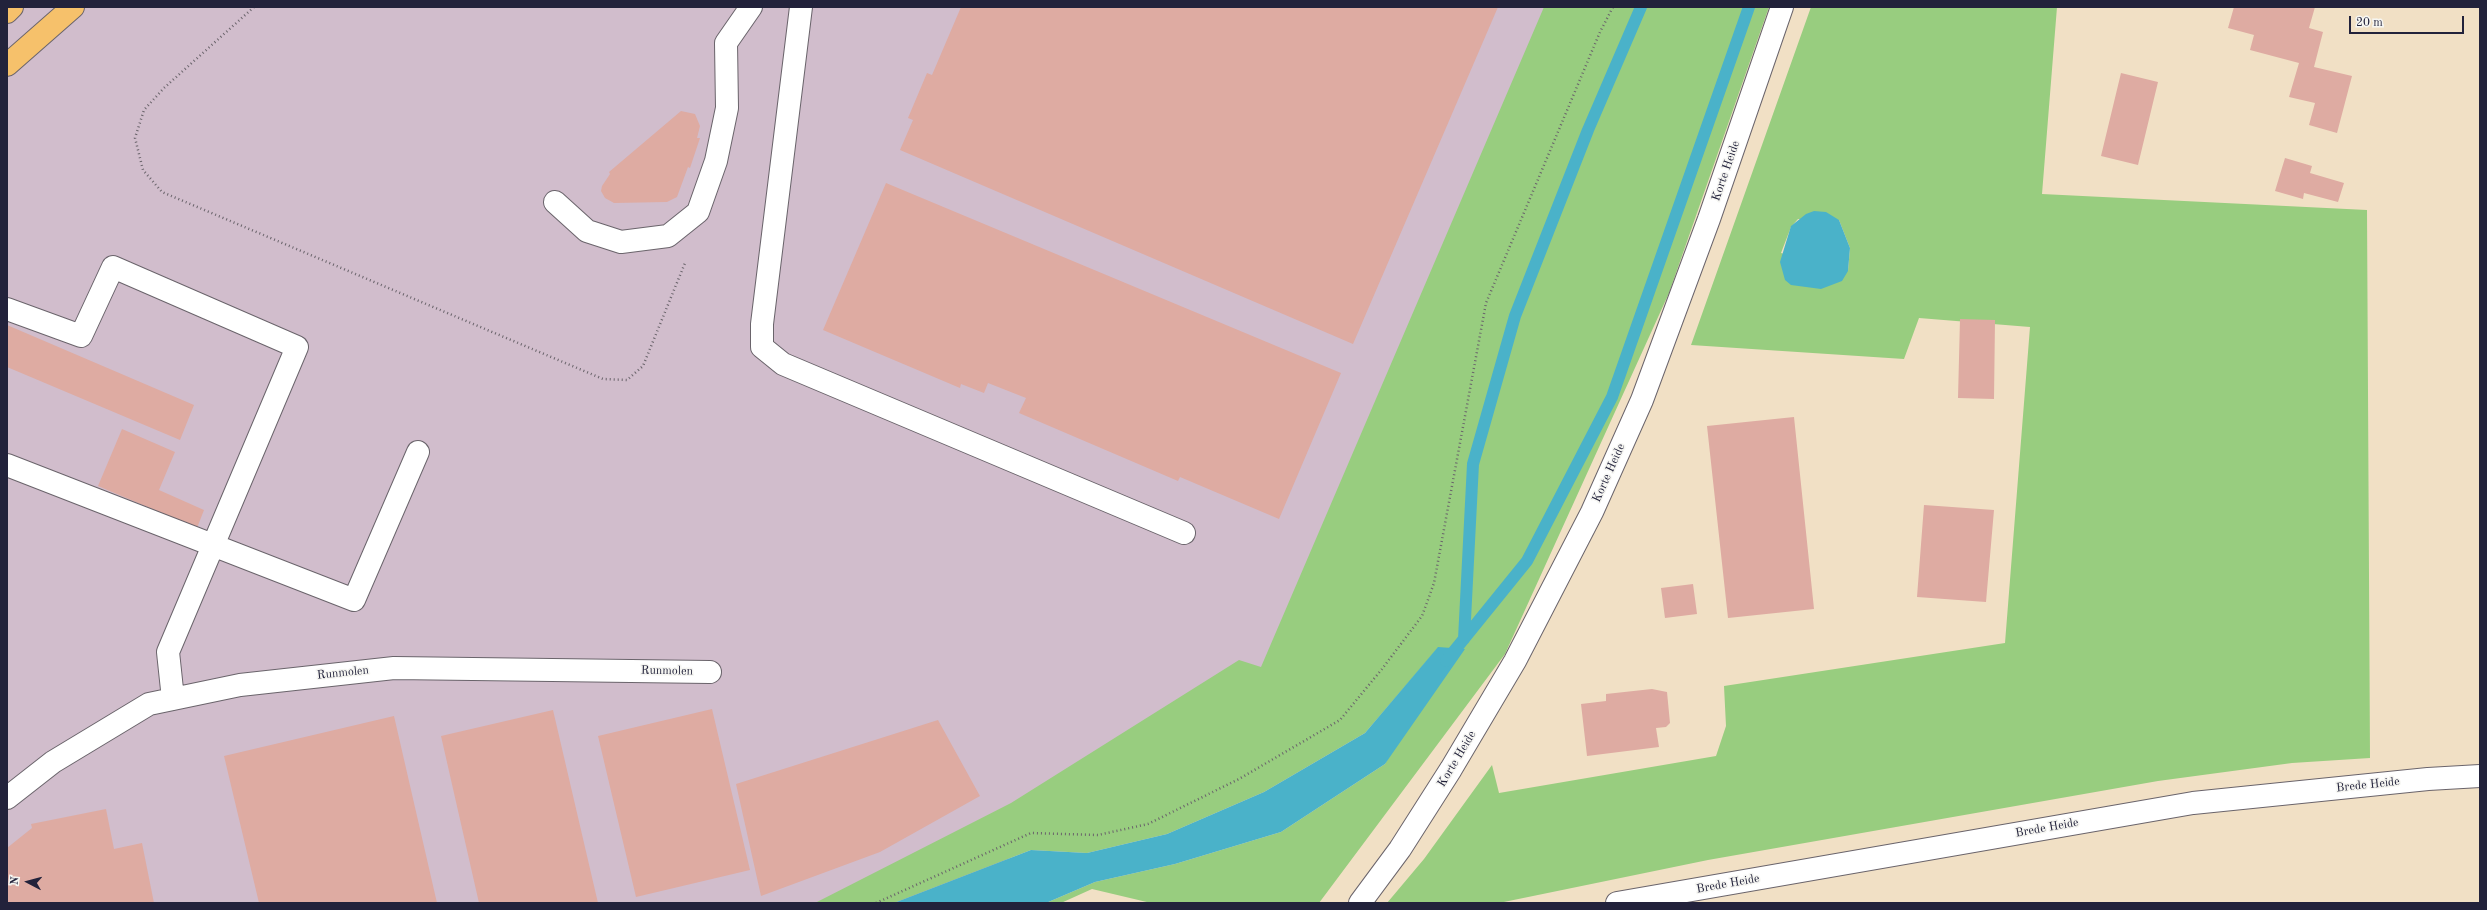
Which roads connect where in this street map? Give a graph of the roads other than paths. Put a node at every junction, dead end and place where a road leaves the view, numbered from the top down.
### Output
1 (12, 7) edge
2 (73, 7) edge
3 (751, 7) edge
4 (801, 7) edge
5 (1782, 7) edge
6 (7, 12) edge
7 (7, 65) edge
8 (555, 202) dead end
9 (7, 310) edge
10 (418, 452) dead end
11 (7, 465) edge
12 (1184, 533) dead end
13 (212, 545) junction
14 (710, 672) dead end
15 (173, 699) junction
16 (2480, 776) edge
17 (7, 798) edge
18 (1360, 903) edge
19 (1616, 903) edge

1 - 6 main road
2 - 7 main road
3 - 8 street
4 - 12 street
5 - 18 street, Korte Heide
9 - 13 street
10 - 13 street
11 - 13 street
13 - 15 street
14 - 15 street, Runmolen
15 - 17 street, Runmolen
16 - 19 street, Brede Heide

